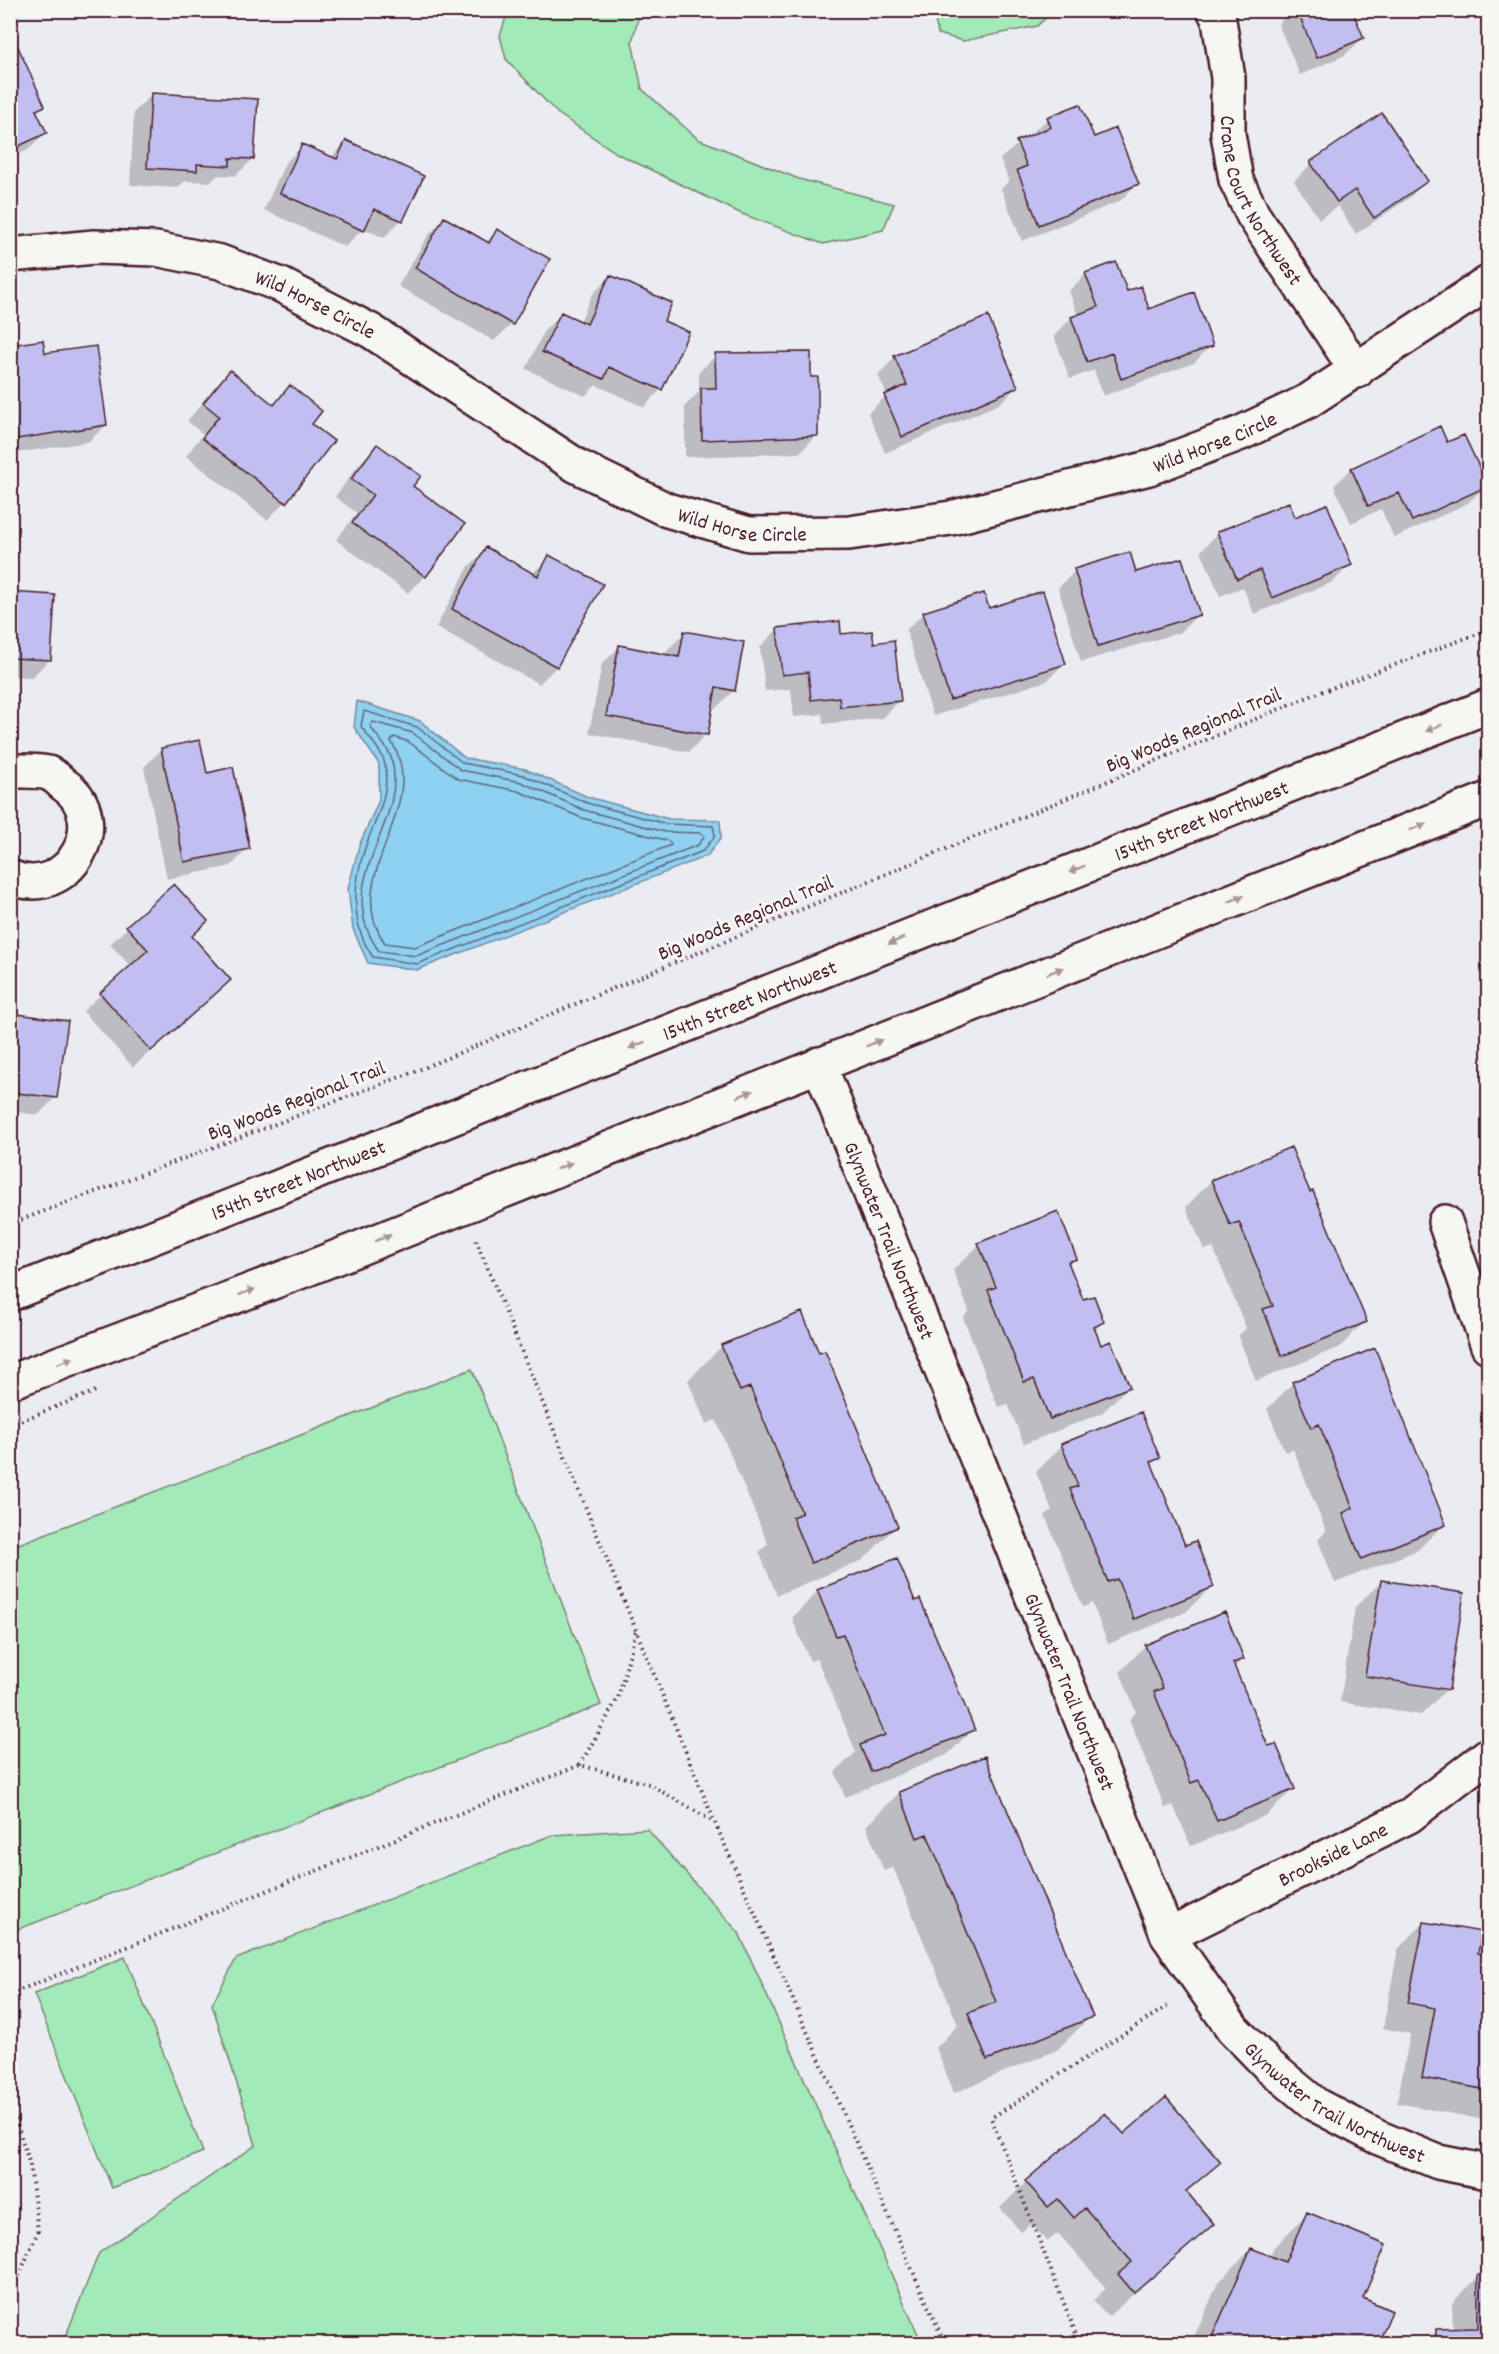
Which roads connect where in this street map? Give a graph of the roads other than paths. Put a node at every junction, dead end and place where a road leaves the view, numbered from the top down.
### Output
1 (1214, 10) edge
2 (10, 255) edge
3 (1488, 283) edge
4 (1357, 371) junction
5 (1488, 706) edge
6 (10, 771) edge
7 (1488, 799) edge
8 (10, 877) edge
9 (819, 1064) junction
10 (1446, 1222) dead end
11 (10, 1294) edge
12 (1488, 1346) edge
13 (10, 1382) edge
14 (1488, 1755) edge
15 (1168, 1936) junction
16 (1488, 2172) edge

1 - 4 street, Crane Court Northwest
2 - 4 street, Wild Horse Circle
3 - 4 street, Wild Horse Circle
5 -> 11 street, 154th Street Northwest
6 - 8 street
9 -> 7 street
13 -> 9 street
9 - 15 street, Glynwater Trail Northwest
10 - 12 street
14 - 15 street, Brookside Lane
15 - 16 street, Glynwater Trail Northwest

